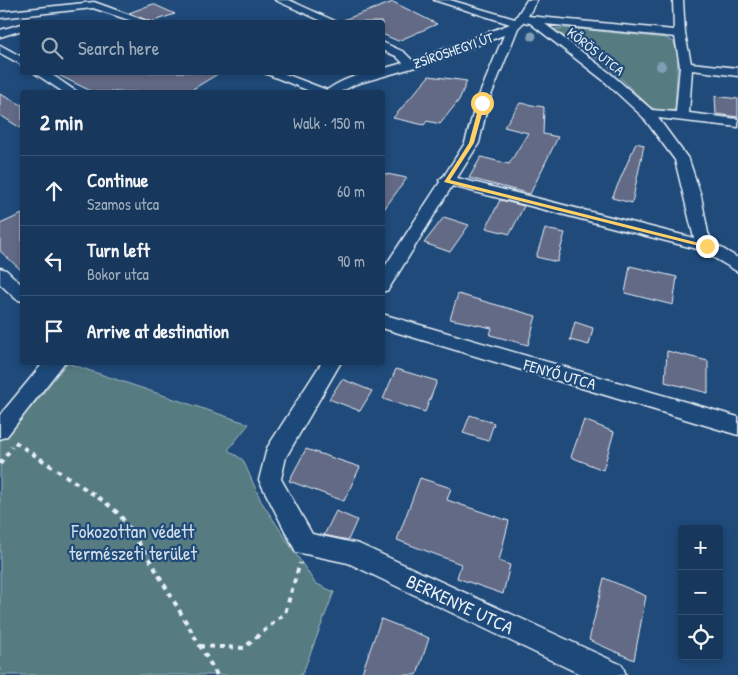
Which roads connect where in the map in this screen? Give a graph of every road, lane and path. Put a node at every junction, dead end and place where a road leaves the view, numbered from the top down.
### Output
1 (280, 0) edge
2 (439, 0) edge
3 (532, 0) edge
4 (678, 0) edge
5 (94, 5) junction
6 (0, 15) edge
7 (43, 20) edge
8 (138, 20) edge
9 (327, 20) edge
10 (522, 22) junction
11 (20, 28) edge
12 (0, 34) edge
13 (680, 34) junction
14 (385, 46) edge
15 (0, 48) edge
16 (20, 61) edge
17 (411, 65) junction
18 (686, 66) junction
19 (385, 72) edge
20 (738, 72) edge
21 (44, 75) edge
22 (276, 75) edge
23 (374, 75) edge
24 (68, 90) edge
25 (317, 90) edge
26 (336, 90) edge
27 (648, 114) junction
28 (682, 116) junction
29 (738, 123) edge
30 (446, 180) junction
31 (707, 246) junction
32 (738, 266) edge
33 (0, 274) edge
34 (385, 281) edge
35 (20, 293) edge
36 (385, 322) edge
37 (54, 365) edge
38 (330, 365) edge
39 (738, 426) edge
40 (7, 436) edge
41 (0, 464) edge
42 (306, 544) junction
43 (198, 646) junction
44 (217, 675) edge
45 (612, 675) edge

1 - 9 street
2 - 10 street
3 - 10 street
4 - 13 street
5 - 6 street
5 - 7 street
5 - 8 street
10 - 13 street
10 - 17 street, ZSÍROSHEGYI ÚT
10 - 27 street, KŐRÖS UTCA
10 - 30 street
11 - 12 street
13 - 18 street
14 - 17 street
15 - 16 street
17 - 19 street, ZSÍROSHEGYI ÚT
18 - 20 street
18 - 28 street
21 - 24 street
22 - 25 street
23 - 26 street, ZSÍROSHEGYI ÚT
27 - 28 street
27 - 31 street, KŐRÖS UTCA
28 - 29 street
30 - 31 street
30 - 34 street
31 - 32 street
33 - 35 street
36 - 39 street, FENYŐ UTCA
37 - 40 street
38 - 42 street
40 - 41 path
40 - 43 path
42 - 43 path
42 - 45 street, BERKENYE UTCA
43 - 44 path

